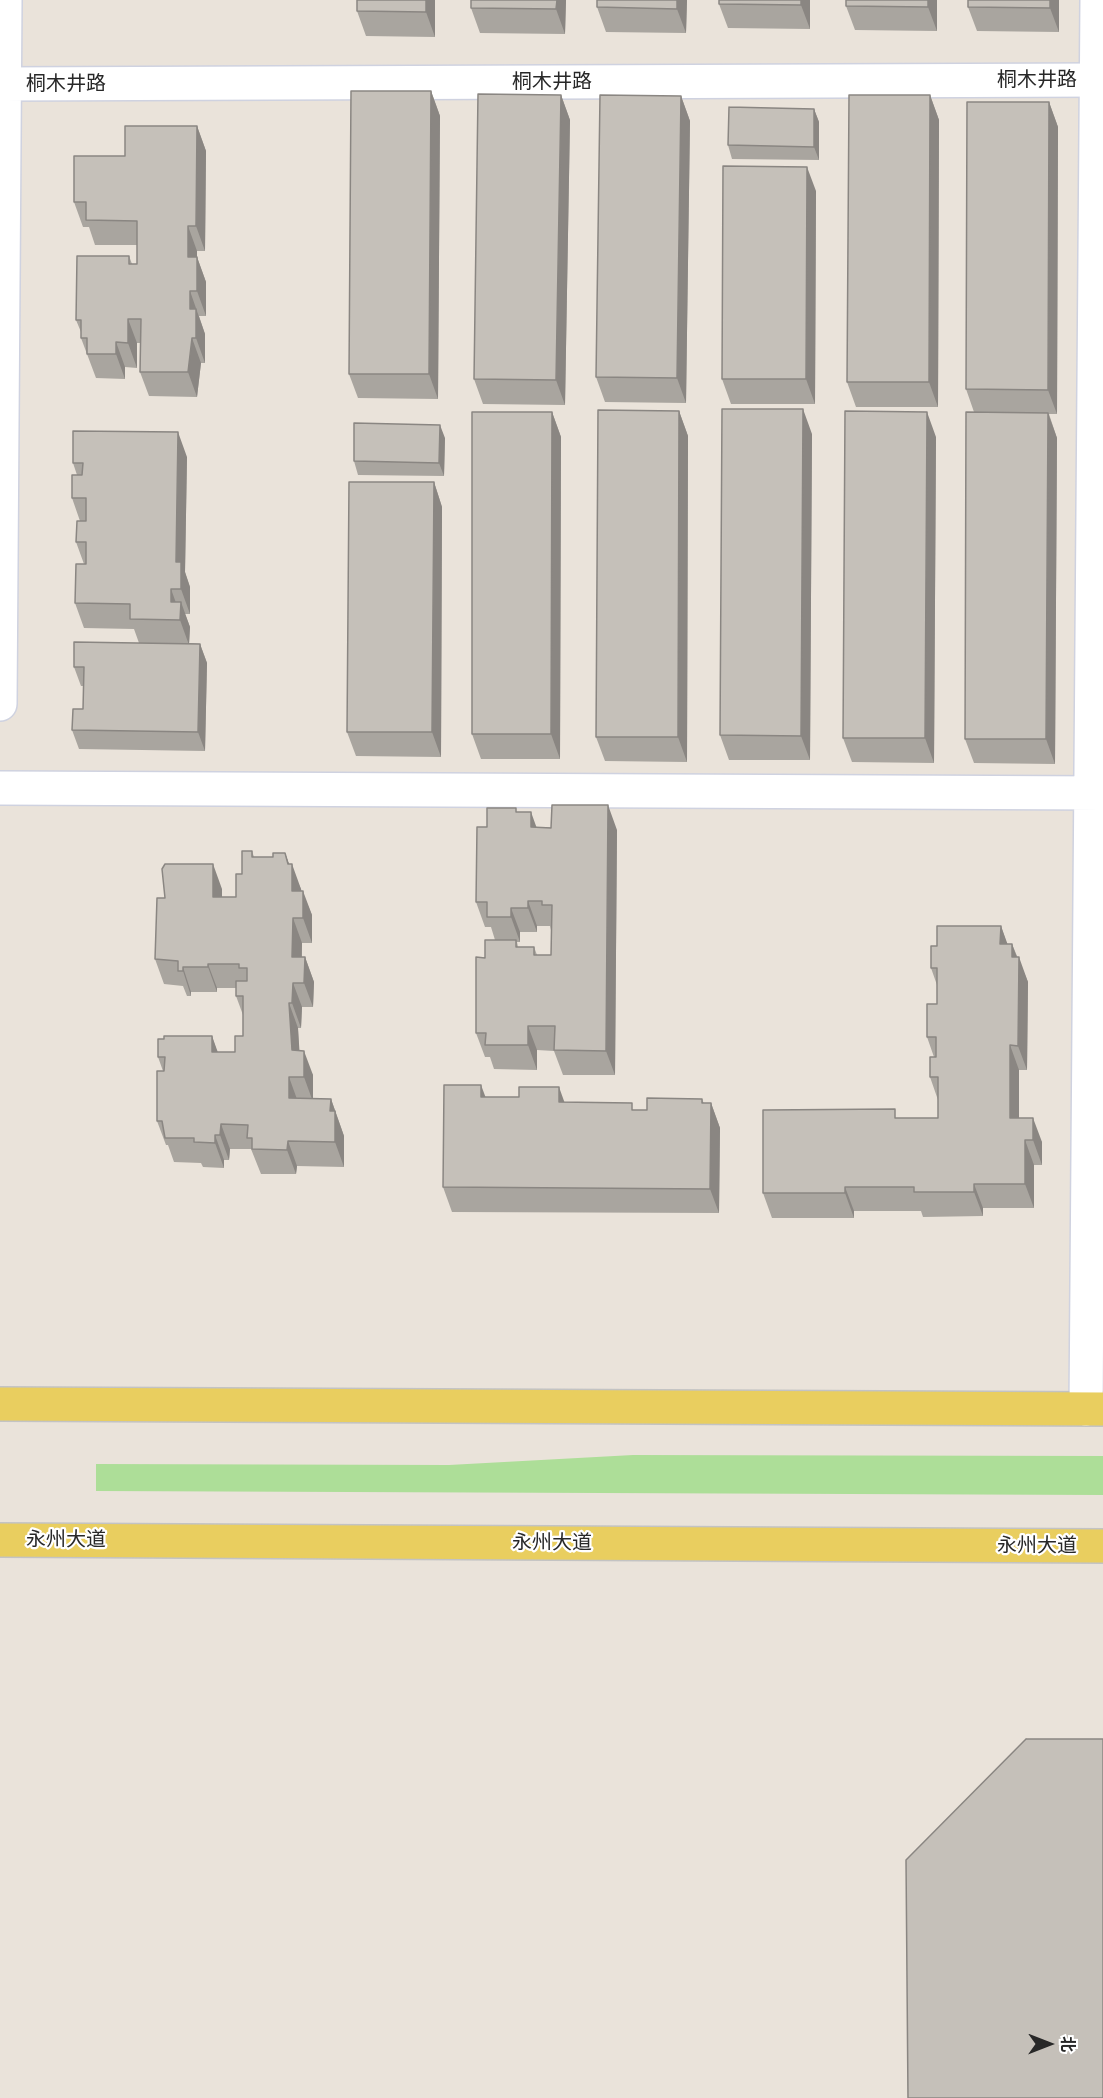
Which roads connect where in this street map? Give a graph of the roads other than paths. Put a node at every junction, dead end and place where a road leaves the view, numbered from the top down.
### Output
1 (5, 0) edge
2 (1097, 0) edge
3 (1100, 80) edge
4 (2, 84) edge
5 (0, 704) edge
6 (0, 788) edge
7 (1097, 793) edge
8 (0, 1404) edge
9 (1095, 1409) edge
10 (0, 1540) edge
11 (1103, 1546) edge

1 - 4 street
2 - 3 street
3 - 4 street, 桐木井路
3 - 7 street
4 - 5 street
6 - 7 street
7 - 9 street
8 - 9 main road
10 - 11 main road, 永州大道

